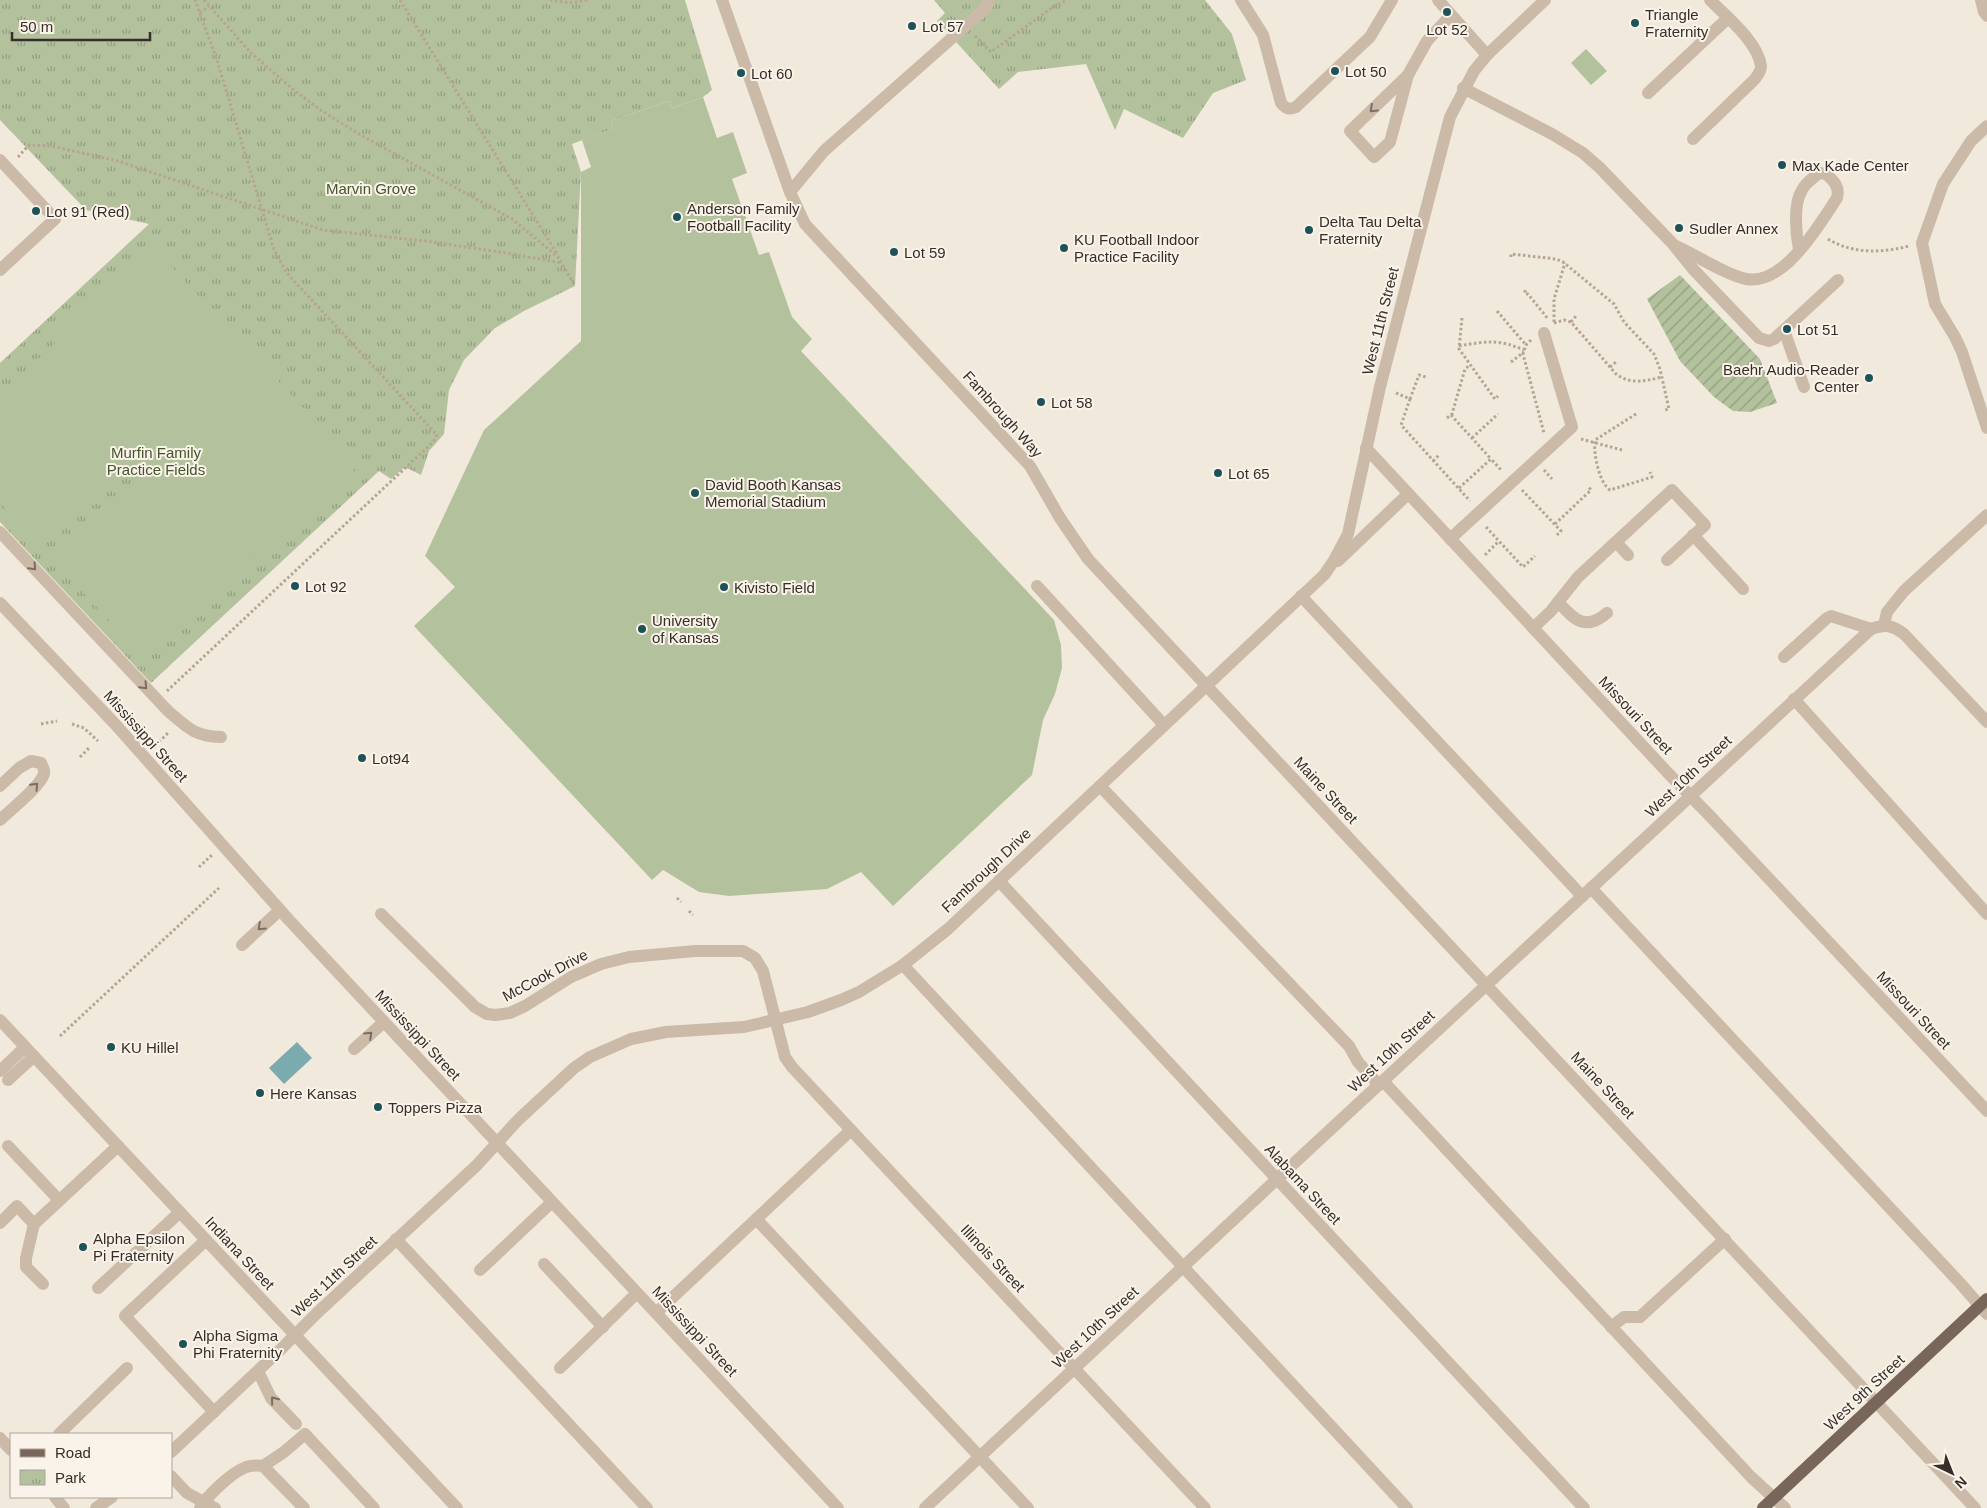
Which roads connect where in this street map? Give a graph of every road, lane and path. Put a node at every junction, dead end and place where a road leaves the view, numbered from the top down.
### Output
1 (195, 0) edge
2 (204, 0) edge
3 (400, 0) edge
4 (550, 0) edge
5 (587, 0) edge
6 (722, 0) edge
7 (990, 0) edge
8 (1067, 0) edge
9 (1241, 0) edge
10 (1392, 0) edge
11 (1438, 0) edge
12 (1545, 0) edge
13 (1710, 0) edge
14 (1981, 0) edge
15 (209, 6) junction
16 (200, 13) junction
17 (1451, 15) junction
18 (1987, 16) edge
19 (1728, 18) junction
20 (966, 26) junction
21 (1487, 55) junction
22 (1408, 75) junction
23 (1463, 88) junction
24 (1648, 93) dead end
25 (1987, 126) edge
26 (1692, 139) dead end
27 (4, 164) edge
28 (790, 192) junction
29 (262, 210) junction
30 (1830, 240) dead end
31 (1672, 243) junction
32 (1922, 243) junction
33 (1799, 250) junction
34 (558, 257) junction
35 (1511, 257) dead end
36 (562, 263) junction
37 (1565, 263) junction
38 (0, 270) edge
39 (1838, 280) dead end
40 (574, 286) dead end
41 (1525, 290) dead end
42 (1497, 311) dead end
43 (1576, 316) dead end
44 (1462, 318) dead end
45 (1571, 322) junction
46 (1554, 323) junction
47 (1784, 330) junction
48 (1540, 334) joint
49 (1526, 345) junction
50 (1460, 346) junction
51 (1524, 351) junction
52 (1511, 362) dead end
53 (1616, 362) dead end
54 (1470, 365) junction
55 (1610, 367) junction
56 (1426, 377) dead end
57 (1662, 377) junction
58 (1804, 387) dead end
59 (1396, 393) dead end
60 (1498, 396) dead end
61 (1410, 399) junction
62 (1665, 410) dead end
63 (1498, 414) dead end
64 (1636, 414) dead end
65 (1987, 428) edge
66 (1545, 437) dead end
67 (1472, 438) junction
68 (1584, 440) dead end
69 (1595, 443) junction
70 (1366, 448) junction
71 (1622, 450) dead end
72 (1440, 454) dead end
73 (1491, 459) junction
74 (1433, 461) junction
75 (1650, 472) dead end
76 (1506, 474) dead end
77 (1588, 486) dead end
78 (1459, 488) junction
79 (1520, 488) dead end
80 (1408, 494) junction
81 (1474, 504) dead end
82 (1987, 515) edge
83 (1482, 523) dead end
84 (1555, 524) junction
85 (0, 532) edge
86 (1557, 535) dead end
87 (1693, 536) junction
88 (1450, 539) junction
89 (1616, 542) junction
90 (1628, 555) dead end
91 (1535, 556) dead end
92 (1667, 560) dead end
93 (1324, 575) junction
94 (1037, 586) dead end
95 (1743, 589) dead end
96 (1301, 596) junction
97 (1558, 602) junction
98 (0, 603) edge
99 (1607, 613) dead end
100 (1884, 625) junction
101 (1533, 628) junction
102 (1871, 629) junction
103 (1784, 657) dead end
104 (1206, 685) junction
105 (172, 698) dead end
106 (1794, 700) junction
107 (179, 720) junction
108 (57, 721) dead end
109 (1987, 722) edge
110 (41, 724) dead end
111 (72, 724) dead end
112 (1164, 725) junction
113 (221, 737) dead end
114 (98, 741) dead end
115 (159, 742) dead end
116 (89, 748) dead end
117 (80, 757) dead end
118 (0, 786) edge
119 (1100, 786) junction
120 (1690, 796) junction
121 (0, 820) edge
122 (212, 855) dead end
123 (199, 867) dead end
124 (999, 881) junction
125 (219, 888) dead end
126 (1586, 892) junction
127 (677, 898) dead end
128 (681, 902) dead end
129 (280, 910) junction
130 (689, 911) dead end
131 (381, 914) dead end
132 (1987, 914) edge
133 (693, 915) dead end
134 (242, 945) dead end
135 (902, 965) junction
136 (1486, 985) junction
137 (0, 1020) edge
138 (776, 1021) junction
139 (384, 1022) junction
140 (60, 1036) dead end
141 (354, 1049) dead end
142 (30, 1051) junction
143 (4, 1075) edge
144 (1381, 1083) junction
145 (1987, 1111) edge
146 (851, 1130) junction
147 (497, 1143) junction
148 (8, 1146) dead end
149 (118, 1146) junction
150 (1277, 1179) junction
151 (59, 1200) junction
152 (552, 1202) junction
153 (180, 1212) junction
154 (757, 1220) junction
155 (0, 1223) edge
156 (34, 1224) junction
157 (1724, 1239) junction
158 (206, 1240) junction
159 (396, 1240) junction
160 (544, 1264) dead end
161 (1183, 1267) junction
162 (480, 1270) dead end
163 (43, 1284) dead end
164 (98, 1288) dead end
165 (637, 1293) junction
166 (1985, 1306) edge
167 (656, 1313) junction
168 (603, 1327) junction
169 (1611, 1327) junction
170 (295, 1335) junction
171 (127, 1368) dead end
172 (560, 1368) dead end
173 (1074, 1368) junction
174 (258, 1371) junction
175 (1877, 1402) junction
176 (214, 1412) junction
177 (296, 1424) dead end
178 (60, 1433) edge
179 (0, 1438) edge
180 (10, 1449) edge
181 (172, 1451) edge
182 (980, 1457) junction
183 (263, 1466) junction
184 (172, 1477) edge
185 (56, 1498) edge
186 (111, 1498) edge
187 (1774, 1498) junction
188 (206, 1506) edge
189 (64, 1508) edge
190 (96, 1508) edge
191 (304, 1508) edge
192 (374, 1508) edge
193 (457, 1508) edge
194 (647, 1508) edge
195 (838, 1508) edge
196 (925, 1508) edge
197 (1028, 1508) edge
198 (1205, 1508) edge
199 (1407, 1508) edge
200 (1584, 1508) edge
201 (1763, 1508) edge
202 (1785, 1508) edge
203 (1975, 1508) edge

1 - 16 path
2 - 15 path
3 - 34 path
4 - 5 path
6 - 28 street, Fambrough Way
7 - 20 street
8 - 20 path
9 - 10 street
11 - 17 street
12 - 21 street, West 11th Street
13 - 19 street
14 - 18 street
15 - 16 path
15 - 34 path
16 - 29 path
17 - 21 street
17 - 22 street
19 - 24 street
19 - 26 street
20 - 28 street
21 - 23 street, West 11th Street
22 -> 22 street
23 - 31 street
23 - 70 street, West 11th Street
25 - 32 street
27 - 29 path
27 - 38 street
28 - 104 street, Fambrough Way
29 - 36 path
29 - 105 path
30 - 32 path
31 - 33 street
31 - 47 street
32 - 65 street
33 - 33 street
34 - 36 path
35 - 37 path
36 - 40 path
37 - 46 path
37 - 57 path
39 - 47 street
41 - 46 path
42 - 49 path
43 - 45 path
44 - 50 path
45 - 46 path
45 - 55 path
47 - 58 street
48 - 49 path
48 - 88 street
49 - 51 path
50 - 51 path
50 - 54 path
51 - 52 path
51 - 66 path
53 - 55 path
54 - 60 path
54 - 67 path
55 - 57 path
56 - 61 path
57 - 62 path
59 - 61 path
61 - 74 path
63 - 67 path
64 - 69 path
67 - 73 path
68 - 69 path
69 - 71 path
69 - 75 path
70 - 80 street, Missouri Street
70 - 93 street, Fambrough Drive
72 - 74 path
73 - 76 path
73 - 78 path
74 - 78 path
77 - 84 path
78 - 81 path
79 - 84 path
80 - 88 street, Missouri Street
80 - 93 street
82 - 100 street
83 - 91 path
84 - 86 path
85 -> 107 street
87 - 89 street
87 - 92 street
87 - 95 street
88 - 101 street, Missouri Street
89 - 90 street
89 - 97 street
93 - 96 street, Fambrough Drive
94 - 112 street
96 - 104 street, Fambrough Drive
96 - 126 street
97 - 99 street
97 - 101 street
98 - 129 street, Mississippi Street
100 - 102 street, West 10th Street
100 - 109 street
101 - 120 street, Missouri Street
102 - 103 street
102 - 106 street, West 10th Street
104 - 112 street, Fambrough Drive
104 - 136 street, Maine Street
106 - 120 street, West 10th Street
106 - 132 street
107 - 113 street
107 - 115 path
108 - 110 path
111 - 114 path
112 - 119 street, Fambrough Drive
116 - 117 path
121 -> 118 street
119 - 124 street, Fambrough Drive
119 - 144 street
120 - 126 street, West 10th Street
120 - 145 street, Missouri Street
122 - 123 path
124 - 135 street, Fambrough Drive
124 - 150 street, Alabama Street
125 - 140 path
126 - 136 street, West 10th Street
126 - 166 street
127 - 128 path
129 -> 134 street
129 - 139 street, Mississippi Street
130 - 133 path
131 - 138 street, McCook Drive
135 - 138 street, Fambrough Drive
135 - 161 street
136 - 144 street, West 10th Street
136 - 157 street, Maine Street
137 - 142 street, Indiana Street
138 - 146 street, Illinois Street
138 - 147 street, Fambrough Drive
141 -> 139 street
139 - 147 street, Mississippi Street
142 - 143 street
142 - 149 street, Indiana Street
144 - 150 street, West 10th Street
144 - 169 street
146 - 154 street
146 - 173 street, Illinois Street
147 - 152 street, Mississippi Street
147 - 159 street, West 11th Street
148 - 151 street
149 - 151 street
149 - 153 street, Indiana Street
150 - 161 street, West 10th Street
150 - 200 street, Alabama Street
151 - 156 street
152 - 162 street
152 - 165 street, Mississippi Street
153 - 158 street, Indiana Street
153 - 164 street
154 - 167 street
154 - 182 street
155 - 156 street
156 - 163 street
157 - 169 street
157 - 175 street, Maine Street
158 - 170 street, Indiana Street
158 - 176 street
159 - 170 street, West 11th Street
159 - 194 street
160 - 168 street
161 - 173 street, West 10th Street
161 - 199 street
165 - 167 street, Mississippi Street
165 - 168 street
166 - 175 main road, West 9th Street
167 - 195 street, Mississippi Street
168 - 172 street
169 - 187 street
170 - 174 street, West 11th Street
170 - 193 street, Indiana Street
171 - 178 street
173 - 182 street, West 10th Street
173 - 198 street, Illinois Street
174 - 176 street, West 11th Street
177 -> 174 street
175 - 187 main road, West 9th Street
175 - 203 street, Maine Street
176 - 181 street, West 11th Street
179 - 180 street
182 - 196 street, West 10th Street
182 - 197 street
183 - 188 street
183 - 191 street
183 - 192 street
184 - 188 street
185 - 189 street
186 - 190 street
187 - 201 main road, West 9th Street
187 - 202 street

